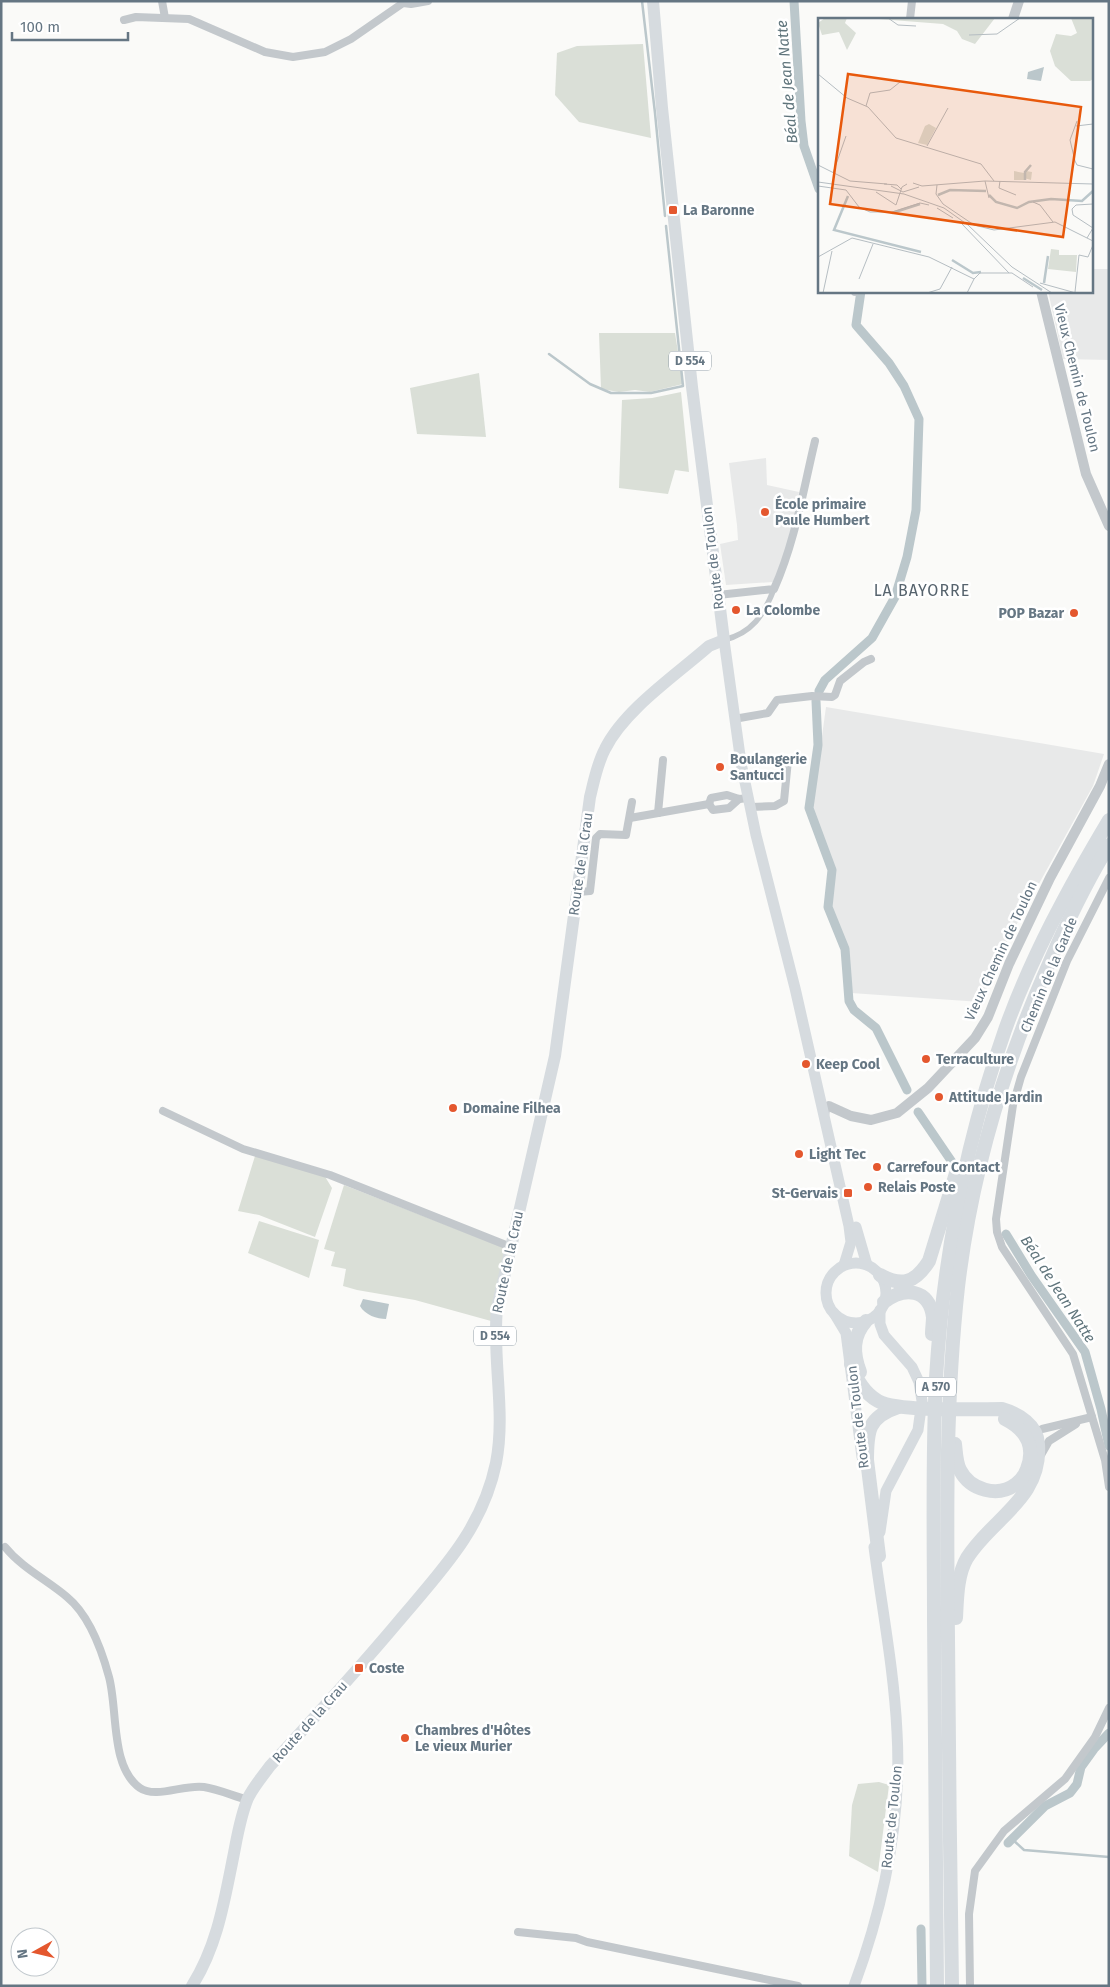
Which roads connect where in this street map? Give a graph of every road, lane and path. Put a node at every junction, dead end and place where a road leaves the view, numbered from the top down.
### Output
1 (162, 1) edge
2 (428, 1) edge
3 (646, 1) edge
4 (652, 1) edge
5 (912, 1) edge
6 (1019, 1) edge
7 (165, 18) junction
8 (910, 18) edge
9 (1013, 18) edge
10 (124, 20) dead end
11 (662, 108) junction
12 (1041, 292) edge
13 (815, 441) dead end
14 (1109, 526) edge
15 (774, 589) junction
16 (718, 595) junction
17 (720, 613) junction
18 (724, 640) junction
19 (709, 646) junction
20 (871, 660) dead end
21 (734, 719) junction
22 (663, 760) dead end
23 (788, 760) dead end
24 (1109, 764) edge
25 (746, 801) junction
26 (632, 802) dead end
27 (709, 804) junction
28 (658, 813) junction
29 (630, 818) junction
30 (1109, 820) edge
31 (1109, 846) edge
32 (1109, 878) edge
33 (578, 892) junction
34 (798, 1002) junction
35 (1005, 1030) junction
36 (999, 1097) junction
37 (163, 1111) dead end
38 (826, 1114) junction
39 (510, 1247) junction
40 (844, 1265) junction
41 (867, 1265) junction
42 (880, 1274) junction
43 (882, 1306) junction
44 (834, 1313) junction
45 (866, 1321) junction
46 (851, 1364) junction
47 (898, 1407) junction
48 (966, 1409) junction
49 (1092, 1417) junction
50 (1036, 1438) junction
51 (1109, 1487) edge
52 (5, 1547) dead end
53 (879, 1556) junction
54 (884, 1614) junction
55 (1109, 1708) edge
56 (248, 1800) junction
57 (950, 1824) junction
58 (936, 1884) junction
59 (518, 1932) dead end
60 (192, 1986) edge
61 (798, 1986) edge
62 (854, 1986) edge
63 (937, 1986) edge
64 (952, 1986) edge
65 (970, 1986) edge

1 - 7 street
2 - 7 street
3 - 11 main road, Route de Toulon / D 554
4 - 11 main road, Route de Toulon / D 554
5 - 8 street
6 - 9 street
7 - 10 street
11 - 16 main road, Route de Toulon / D 554
12 - 14 street, Vieux Chemin de Toulon
13 - 15 street
15 - 16 street
15 - 18 street
16 - 17 main road, Route de Toulon / D 554
17 - 18 main road, Route de Toulon / D 554
17 - 19 main road
18 - 19 main road, Route de la Crau / D 554
18 - 21 main road, Route de Toulon
19 - 33 main road, Route de la Crau / D 554
20 - 21 street
21 - 25 main road, Route de Toulon
22 - 28 street
23 - 25 street
24 - 38 street, Vieux Chemin de Toulon
25 - 27 street
25 - 27 street
25 - 34 main road, Route de Toulon
26 - 29 street
27 - 28 street
28 - 29 street
29 - 33 street
30 - 35 highway, A 570
31 - 36 highway, A 570
32 - 49 street, Chemin de la Garde
33 - 39 main road, Route de la Crau / D 554
34 - 38 main road, Route de Toulon
34 - 38 main road, Route de Toulon
35 - 42 highway
35 - 58 highway, A 570
36 - 50 highway
36 - 57 highway, A 570
37 - 39 street
38 - 40 main road, Route de Toulon
38 - 41 main road, Route de Toulon
39 - 56 main road, Route de la Crau / D 554
40 - 41 main road
40 - 44 main road
41 - 42 main road
42 - 43 main road
43 - 45 main road
43 - 53 main road, Route de Toulon
43 - 58 highway
44 - 45 main road
44 - 46 main road, Route de Toulon
45 - 47 highway
46 - 47 highway
46 - 54 main road, Route de Toulon
47 - 48 highway
47 - 53 highway
48 - 50 highway
48 - 50 highway
49 - 50 street
49 - 50 street
49 - 51 street, Chemin de la Garde
50 - 57 highway
52 - 56 street
53 - 54 main road, Route de Toulon
54 - 62 main road, Route de Toulon
55 - 65 street
56 - 60 main road, Route de la Crau / D 554
57 - 64 highway, A 570
58 - 63 highway, A 570
59 - 61 street

